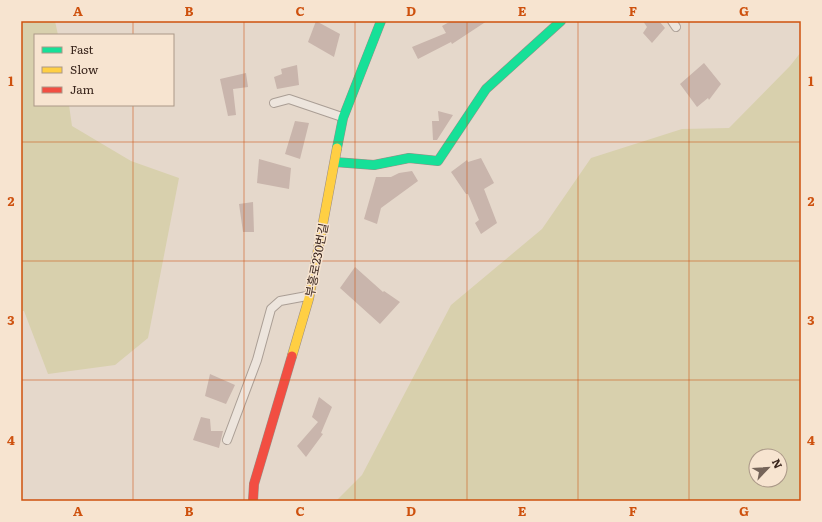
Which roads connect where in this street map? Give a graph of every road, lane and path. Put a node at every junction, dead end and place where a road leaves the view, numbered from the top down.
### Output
1 (382, 21) edge
2 (561, 21) edge
3 (274, 103) dead end
4 (343, 118) junction
5 (335, 162) junction
6 (310, 295) junction
7 (227, 440) dead end
8 (253, 501) edge

1 - 4 street, 부흥로230번길
2 - 5 street
3 - 4 lane
4 - 5 street, 부흥로230번길
5 - 6 street, 부흥로230번길
6 - 7 lane
6 - 8 street, 부흥로230번길

